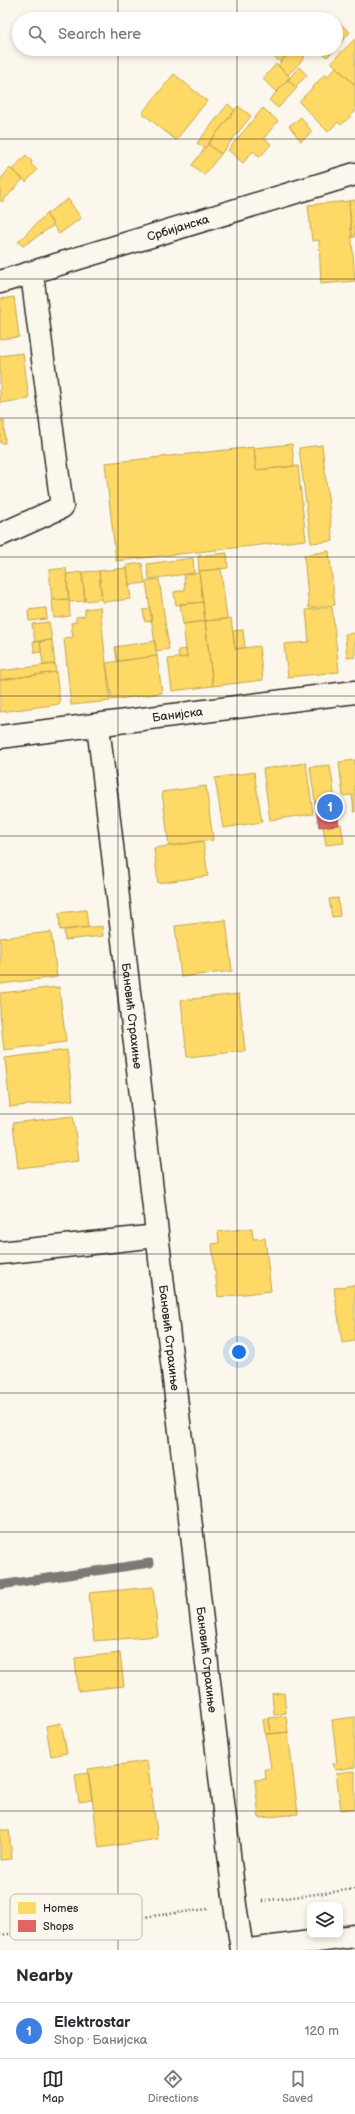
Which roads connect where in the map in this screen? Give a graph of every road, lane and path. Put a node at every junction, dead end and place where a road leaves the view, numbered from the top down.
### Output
1 (355, 174) edge
2 (32, 274) junction
3 (0, 282) edge
4 (0, 535) edge
5 (355, 692) edge
6 (98, 725) junction
7 (0, 737) edge
8 (157, 1236) junction
9 (0, 1252) edge
10 (355, 1889) edge
11 (235, 1905) junction
12 (142, 1917) edge
13 (10, 1934) edge
14 (0, 1935) edge
15 (355, 1936) edge
16 (242, 1950) edge
17 (249, 1950) edge

1 - 2 street, Србијанска
2 - 3 street, Србијанска
2 - 4 street
5 - 6 street, Банијска
6 - 7 street, Банијска
6 - 8 street, Бановић Страхиње
8 - 9 street
8 - 11 street, Бановић Страхиње
10 - 11 path
11 - 12 path
11 - 16 street, Бановић Страхиње
13 - 14 path
15 - 17 street

